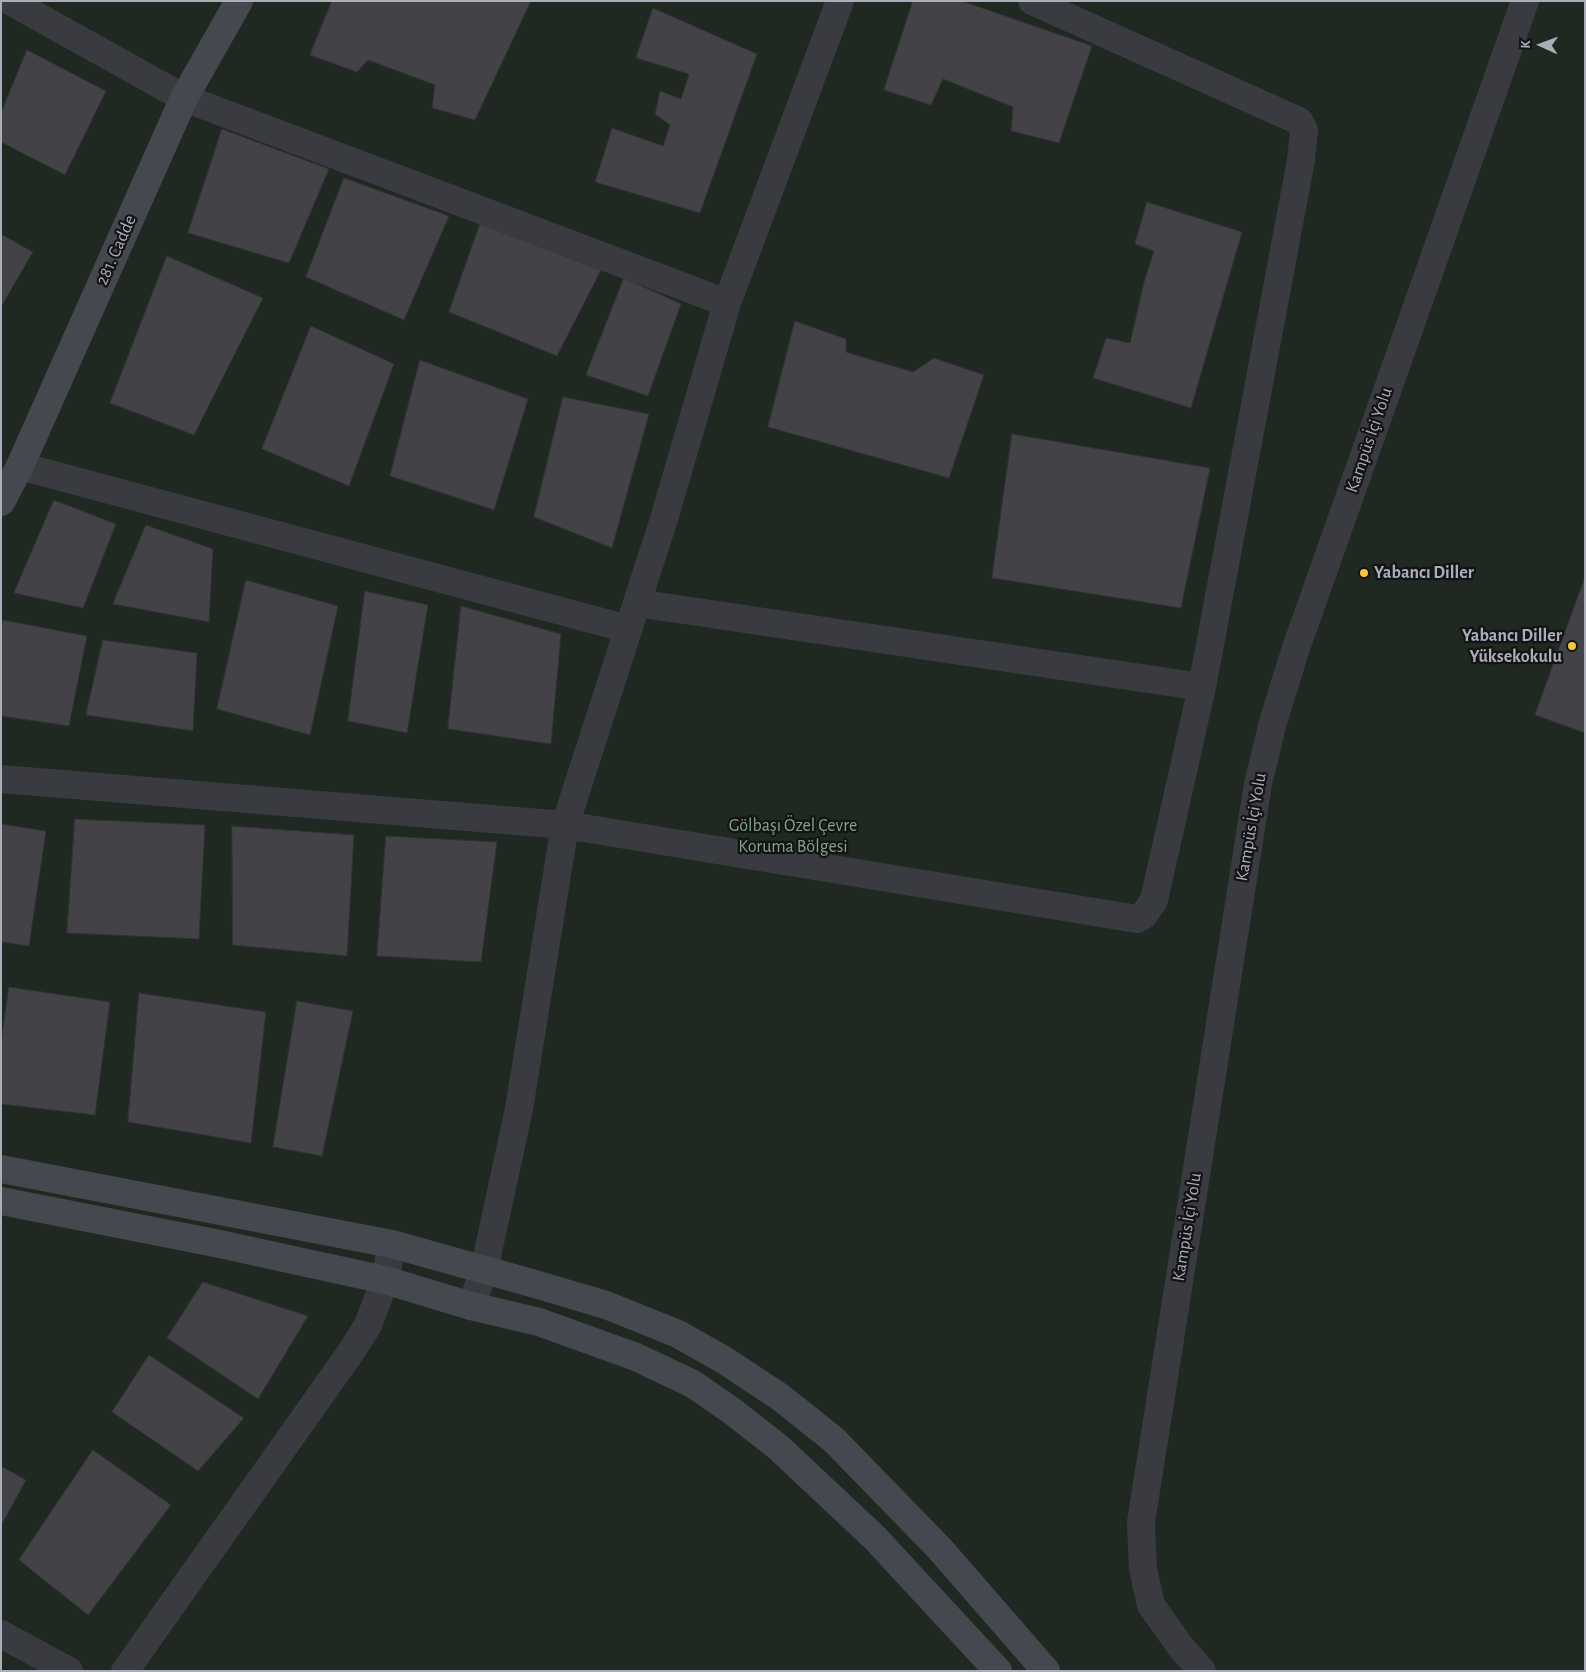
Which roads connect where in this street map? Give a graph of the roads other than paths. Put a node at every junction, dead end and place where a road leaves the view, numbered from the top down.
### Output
1 (10, 1) edge
2 (239, 1) edge
3 (840, 1) edge
4 (1032, 1) edge
5 (1525, 1) edge
6 (184, 98) junction
7 (727, 303) junction
8 (20, 466) junction
9 (1, 502) edge
10 (637, 603) junction
11 (628, 629) junction
12 (1202, 687) junction
13 (1, 779) edge
14 (565, 825) junction
15 (1, 1169) edge
16 (1, 1201) edge
17 (392, 1244) junction
18 (484, 1270) junction
19 (385, 1280) junction
20 (472, 1306) junction
21 (1, 1634) edge
22 (69, 1671) edge
23 (125, 1671) edge
24 (998, 1671) edge
25 (1046, 1671) edge
26 (1202, 1671) edge

1 - 6 street
2 - 6 street, 281. Cadde
3 - 7 street
4 - 12 street
5 - 26 street, Kampüs İçi Yolu
6 - 7 street
6 - 8 street, 281. Cadde
7 - 10 street
8 - 9 street, 281. Cadde
8 - 11 street
10 - 11 street
10 - 12 street
11 - 14 street
12 - 14 street
13 - 14 street
14 - 18 street
15 - 17 street
16 - 19 street
17 - 18 street
17 - 19 street
18 - 20 street
18 - 25 street
19 - 20 street
19 - 23 street
20 - 24 street
21 - 22 street

